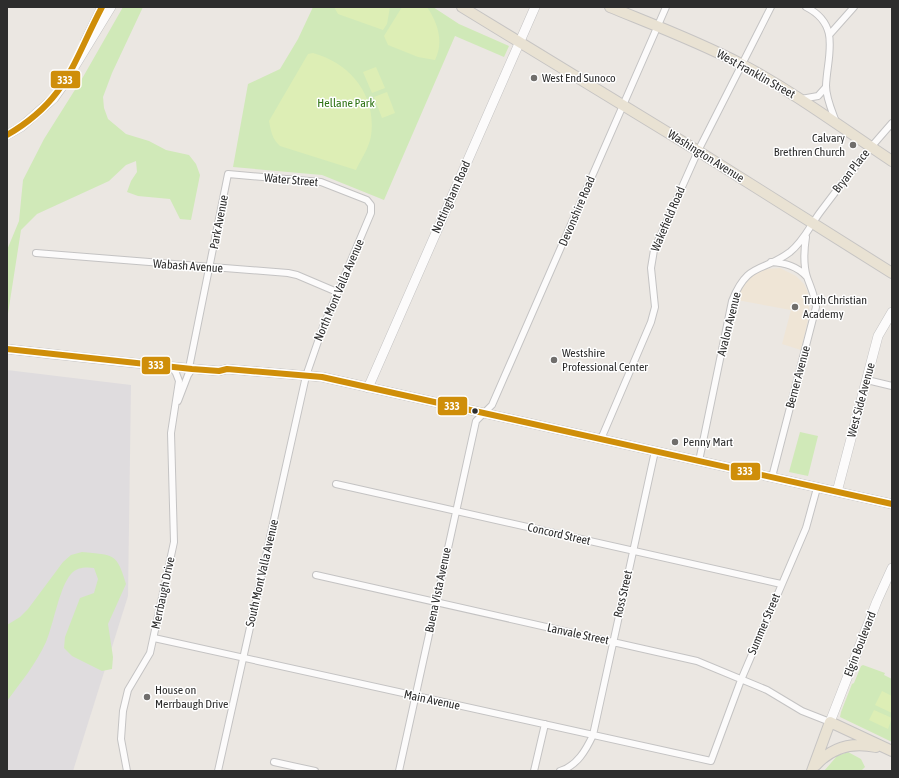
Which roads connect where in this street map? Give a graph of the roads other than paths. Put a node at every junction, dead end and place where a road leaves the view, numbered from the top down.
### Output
1 (102, 7) edge
2 (111, 7) edge
3 (462, 7) edge
4 (535, 7) edge
5 (610, 7) edge
6 (666, 7) edge
7 (771, 7) edge
8 (806, 7) edge
9 (854, 7) edge
10 (658, 26) junction
11 (830, 34) junction
12 (520, 41) junction
13 (76, 63) junction
14 (741, 64) junction
15 (826, 87) junction
16 (801, 99) junction
17 (624, 105) junction
18 (892, 123) edge
19 (837, 124) junction
20 (7, 136) edge
21 (871, 147) junction
22 (698, 151) junction
23 (892, 161) edge
24 (228, 174) joint
25 (372, 206) joint
26 (813, 222) junction
27 (806, 233) junction
28 (36, 253) dead end
29 (769, 262) junction
30 (805, 263) junction
31 (790, 265) junction
32 (210, 268) junction
33 (892, 273) edge
34 (808, 278) junction
35 (337, 292) junction
36 (892, 312) edge
37 (7, 349) edge
38 (117, 361) junction
39 (191, 366) junction
40 (172, 367) junction
41 (306, 376) junction
42 (866, 380) junction
43 (892, 386) edge
44 (368, 388) junction
45 (175, 407) junction
46 (484, 413) junction
47 (601, 439) junction
48 (655, 452) junction
49 (699, 461) junction
50 (772, 477) junction
51 (336, 484) dead end
52 (817, 488) junction
53 (837, 492) junction
54 (892, 504) edge
55 (456, 511) junction
56 (633, 550) junction
57 (892, 568) edge
58 (316, 575) dead end
59 (890, 579) edge
60 (781, 584) junction
61 (436, 603) junction
62 (154, 638) junction
63 (613, 642) junction
64 (243, 658) junction
65 (741, 680) junction
66 (415, 696) junction
67 (830, 722) junction
68 (545, 724) junction
69 (593, 735) junction
70 (892, 751) edge
71 (711, 761) joint
72 (274, 762) dead end
73 (812, 770) edge
74 (127, 771) edge
75 (218, 771) edge
76 (315, 771) edge
77 (398, 771) edge
78 (534, 771) edge
79 (560, 771) edge

1 - 13 street
2 - 13 street
3 - 12 main road, Washington Avenue
4 - 12 street, Nottingham Road
5 - 10 main road, West Franklin Street
6 - 10 street, Devonshire Road
7 - 14 street, Wakefield Road
8 - 11 street
9 - 11 street
10 - 14 main road, West Franklin Street
10 - 17 street, Devonshire Road
11 - 15 street
12 - 17 main road, Washington Avenue
12 - 44 street, Nottingham Road
13 - 20 street
14 - 16 main road, West Franklin Street
14 - 22 street, Wakefield Road
15 - 16 street
15 - 19 street
16 - 19 main road, West Franklin Street
17 - 22 main road, Washington Avenue
17 - 46 street, Devonshire Road
18 - 21 street, Bryan Place
19 - 21 main road, West Franklin Street
21 - 23 main road, West Franklin Street
21 - 26 street, Bryan Place
22 - 26 main road, Washington Avenue
22 - 47 street, Wakefield Road
24 - 25 street, Water Street
24 - 32 street, Park Avenue
25 - 35 street, North Mont Valla Avenue
26 - 27 street, Avalon Avenue
26 - 33 main road, Washington Avenue
27 - 29 street, Avalon Avenue
27 - 30 street, Berner Avenue
28 - 32 street, Wabash Avenue
29 - 31 street
29 - 49 street, Avalon Avenue
30 - 31 street
30 - 34 street, Berner Avenue
31 - 34 street
32 - 35 street, Wabash Avenue
32 - 39 street, Park Avenue
34 - 50 street, Berner Avenue
35 - 41 street, North Mont Valla Avenue
36 - 42 street, West Side Avenue
37 - 38 street
38 - 39 street
38 - 40 street
39 - 40 street
39 - 41 street
39 - 45 street, Merrbaugh Drive
40 - 45 street, Merrbaugh Drive
41 - 44 street
41 - 64 street, South Mont Valla Avenue
42 - 43 street
42 - 53 street, West Side Avenue
44 - 46 street
45 - 62 street, Merrbaugh Drive
46 - 47 street
46 - 55 street, Buena Vista Avenue
47 - 48 street
48 - 49 street
48 - 56 street, Ross Street
49 - 50 street
50 - 52 street
51 - 55 street, Concord Street
52 - 53 street
52 - 60 street, Summer Street
53 - 54 street
55 - 56 street, Concord Street
55 - 61 street, Buena Vista Avenue
56 - 60 street, Concord Street
56 - 63 street, Ross Street
57 - 59 street, Elgin Boulevard
58 - 61 street, Lanvale Street
59 - 67 street, Elgin Boulevard
60 - 65 street, Summer Street
61 - 63 street, Lanvale Street
61 - 66 street, Buena Vista Avenue
62 - 64 street, Main Avenue
62 - 74 street, Merrbaugh Drive
63 - 65 street, Lanvale Street
63 - 69 street, Ross Street
64 - 66 street, Main Avenue
64 - 75 street, South Mont Valla Avenue
65 - 67 street, Lanvale Street
65 - 71 street, Summer Street
66 - 68 street, Main Avenue
66 - 77 street, Buena Vista Avenue
67 - 70 main road
67 - 73 main road
68 - 69 street, Main Avenue
68 - 78 street
69 - 71 street, Main Avenue
69 - 79 street, Ross Street
70 - 73 main road
72 - 76 street

